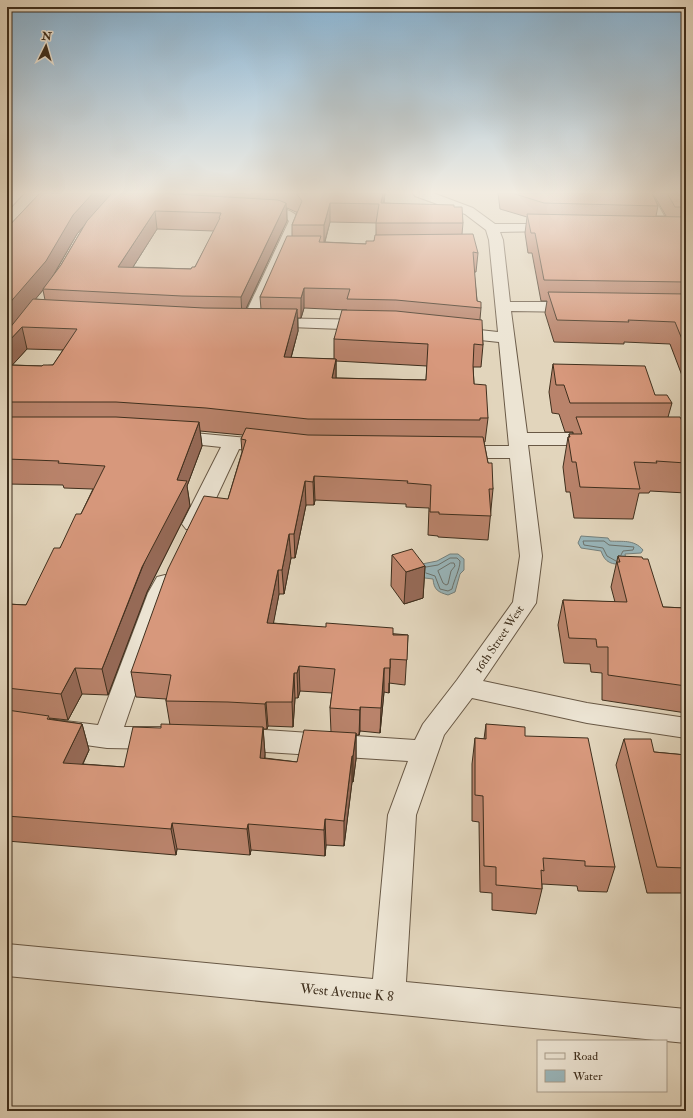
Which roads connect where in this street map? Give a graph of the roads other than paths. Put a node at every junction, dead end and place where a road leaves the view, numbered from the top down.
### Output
1 (284, 245) edge
2 (492, 245) edge
3 (282, 250) junction
4 (297, 250) edge
5 (504, 306) junction
6 (588, 307) edge
7 (379, 326) edge
8 (438, 331) edge
9 (507, 338) junction
10 (156, 436) edge
11 (617, 439) edge
12 (233, 442) junction
13 (519, 445) junction
14 (288, 448) edge
15 (440, 452) edge
16 (184, 543) edge
17 (173, 564) edge
18 (466, 688) junction
19 (7, 724) edge
20 (686, 728) edge
21 (106, 737) junction
22 (424, 751) junction
23 (7, 960) edge
24 (388, 996) junction
25 (686, 1026) edge

1 - 3 street
2 - 5 street, 16th Street West
3 - 4 street
3 - 7 street
5 - 6 street
5 - 9 street, 16th Street West
8 - 9 street
9 - 13 street, 16th Street West
10 - 12 street
11 - 13 street
12 - 14 street
12 - 16 street
13 - 15 street
13 - 18 street, 16th Street West
17 - 21 street
18 - 20 street
18 - 22 street, 16th Street West
19 - 21 street
21 - 22 street
22 - 24 street, 16th Street West
23 - 24 street, West Avenue K 8
24 - 25 street, West Avenue K 8

